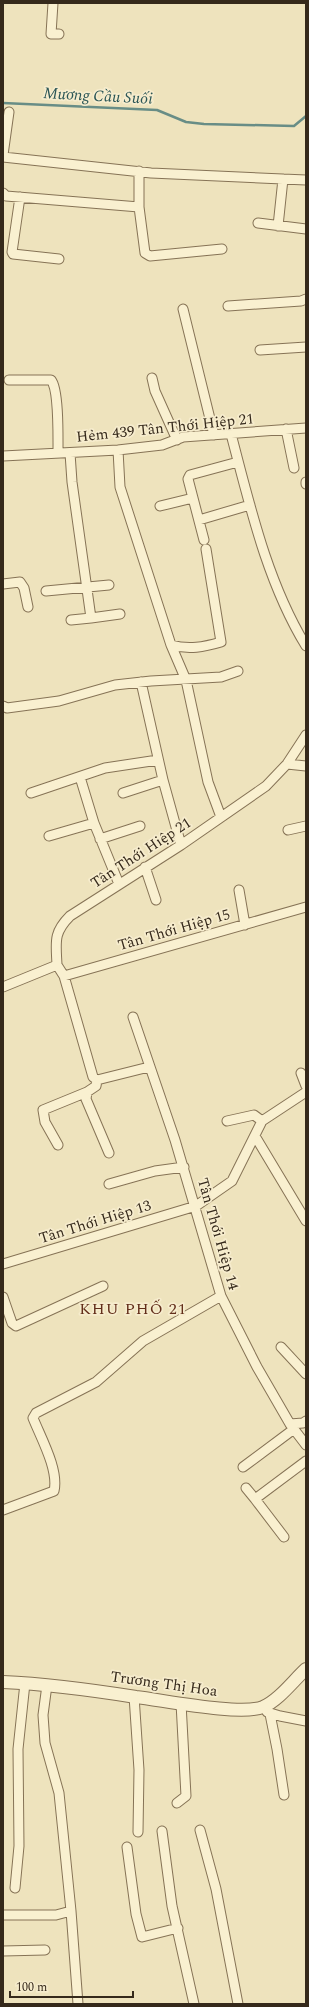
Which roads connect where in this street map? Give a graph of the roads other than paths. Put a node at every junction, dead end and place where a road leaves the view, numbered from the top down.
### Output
1 (53, 3) edge
2 (59, 34) dead end
3 (9, 112) dead end
4 (3, 156) edge
5 (139, 171) junction
6 (283, 179) junction
7 (306, 180) edge
8 (3, 193) edge
9 (20, 197) junction
10 (139, 207) junction
11 (258, 223) dead end
12 (278, 226) junction
13 (306, 229) edge
14 (222, 249) dead end
15 (59, 259) dead end
16 (306, 299) edge
17 (228, 306) dead end
18 (183, 309) dead end
19 (306, 347) edge
20 (260, 350) dead end
21 (152, 378) dead end
22 (9, 380) dead end
23 (306, 428) edge
24 (286, 429) junction
25 (231, 434) junction
26 (214, 435) junction
27 (177, 440) junction
28 (118, 450) junction
29 (58, 453) junction
30 (70, 453) junction
31 (3, 456) edge
32 (238, 462) junction
33 (294, 468) dead end
34 (193, 498) junction
35 (250, 505) junction
36 (160, 506) dead end
37 (199, 520) junction
38 (204, 540) dead end
39 (206, 550) dead end
40 (3, 584) edge
41 (109, 585) dead end
42 (87, 588) junction
43 (46, 591) dead end
44 (28, 607) dead end
45 (120, 614) dead end
46 (92, 618) junction
47 (72, 620) dead end
48 (171, 644) junction
49 (306, 646) edge
50 (238, 671) dead end
51 (186, 680) junction
52 (141, 682) junction
53 (4, 707) edge
54 (306, 735) edge
55 (158, 760) junction
56 (287, 764) junction
57 (306, 766) edge
58 (80, 777) junction
59 (163, 780) junction
60 (31, 793) dead end
61 (123, 793) dead end
62 (221, 817) junction
63 (94, 822) junction
64 (140, 826) dead end
65 (306, 826) edge
66 (288, 830) dead end
67 (49, 836) dead end
68 (100, 839) junction
69 (180, 845) junction
70 (145, 867) junction
71 (119, 884) junction
72 (239, 890) dead end
73 (156, 900) dead end
74 (306, 907) edge
75 (245, 924) junction
76 (57, 965) junction
77 (64, 976) junction
78 (3, 986) edge
79 (133, 1017) dead end
80 (150, 1067) junction
81 (301, 1072) dead end
82 (96, 1080) junction
83 (306, 1086) edge
84 (87, 1092) junction
85 (306, 1092) edge
86 (227, 1121) dead end
87 (262, 1121) junction
88 (255, 1136) junction
89 (58, 1145) dead end
90 (109, 1153) dead end
91 (184, 1167) junction
92 (109, 1184) dead end
93 (196, 1206) junction
94 (306, 1221) edge
95 (3, 1264) edge
96 (103, 1286) dead end
97 (221, 1296) junction
98 (3, 1297) edge
99 (281, 1347) dead end
100 (306, 1374) edge
101 (306, 1421) edge
102 (292, 1426) junction
103 (306, 1445) edge
104 (306, 1461) edge
105 (243, 1468) dead end
106 (246, 1488) dead end
107 (255, 1499) junction
108 (3, 1510) edge
109 (284, 1537) dead end
110 (306, 1669) edge
111 (3, 1682) edge
112 (25, 1683) junction
113 (47, 1686) junction
114 (134, 1696) junction
115 (181, 1703) junction
116 (266, 1711) junction
117 (306, 1721) edge
118 (284, 1795) dead end
119 (177, 1803) dead end
120 (200, 1830) dead end
121 (162, 1831) dead end
122 (138, 1832) dead end
123 (127, 1847) dead end
124 (15, 1888) dead end
125 (71, 1911) junction
126 (3, 1915) edge
127 (178, 1928) junction
128 (45, 1950) dead end
129 (3, 1951) edge
130 (78, 2004) edge
131 (194, 2004) edge
132 (238, 2004) edge

1 - 2 street
3 - 4 street
4 - 5 street
5 - 6 street
5 - 10 street
6 - 7 street
6 - 12 street
8 - 9 street
9 - 10 street
9 - 15 street
10 - 14 street
11 - 12 street
12 - 13 street
16 - 17 street
18 - 26 street
19 - 20 street
21 - 27 street
22 - 29 street
23 - 24 street, Hẻm 439 Tân Thới Hiệp 21
24 - 25 street, Hẻm 439 Tân Thới Hiệp 21
24 - 33 street
25 - 26 street, Hẻm 439 Tân Thới Hiệp 21
25 - 32 street
26 - 27 street, Hẻm 439 Tân Thới Hiệp 21
27 - 28 street, Hẻm 439 Tân Thới Hiệp 21
28 - 30 street, Hẻm 439 Tân Thới Hiệp 21
28 - 48 street
29 - 30 street, Hẻm 439 Tân Thới Hiệp 21
29 - 31 street, Hẻm 439 Tân Thới Hiệp 21
30 - 42 street
32 - 34 street
32 - 35 street
34 - 36 street
34 - 37 street
35 - 37 street
35 - 49 street
37 - 38 street
39 - 48 street
40 - 44 street
41 - 42 street
42 - 43 street
42 - 46 street
45 - 46 street
46 - 47 street
48 - 51 street
50 - 51 street
51 - 52 street
51 - 62 street
52 - 53 street
52 - 55 street
54 - 56 street, Tân Thới Hiệp 21
55 - 58 street
55 - 59 street
56 - 57 street
56 - 62 street, Tân Thới Hiệp 21
58 - 60 street
58 - 63 street
59 - 61 street
59 - 69 street
62 - 69 street, Tân Thới Hiệp 21
63 - 67 street
63 - 68 street
64 - 68 street
65 - 66 street
68 - 71 street
69 - 70 street, Tân Thới Hiệp 21
70 - 71 street, Tân Thới Hiệp 21
70 - 73 street
71 - 76 street, Tân Thới Hiệp 21
72 - 75 street
74 - 75 street, Tân Thới Hiệp 15
75 - 77 street, Tân Thới Hiệp 15
76 - 77 street
76 - 78 street
77 - 82 street
79 - 80 street, Tân Thới Hiệp 14
80 - 82 street
80 - 91 street, Tân Thới Hiệp 14
81 - 83 street
82 - 84 street
84 - 89 street
84 - 90 street
85 - 87 street
86 - 87 street
87 - 88 street, Tân Thới Hiệp 13
88 - 93 street, Tân Thới Hiệp 13
88 - 94 street
91 - 92 street
91 - 93 street, Tân Thới Hiệp 14
93 - 95 street, Tân Thới Hiệp 13
93 - 97 street, Tân Thới Hiệp 14
96 - 98 street
97 - 102 street, Tân Thới Hiệp 14
97 - 108 street
99 - 100 street
101 - 102 street
102 - 103 street, Tân Thới Hiệp 14
102 - 105 street
104 - 107 street
106 - 107 street
107 - 109 street
110 - 116 street
111 - 112 street, Trương Thị Hoa
112 - 113 street, Trương Thị Hoa
112 - 124 street
113 - 114 street, Trương Thị Hoa
113 - 125 street
114 - 115 street, Trương Thị Hoa
114 - 122 street
115 - 116 street, Trương Thị Hoa
115 - 119 street
116 - 117 street
116 - 118 street
120 - 132 street
121 - 127 street
123 - 127 street
125 - 126 street
125 - 130 street
127 - 131 street
128 - 129 street

